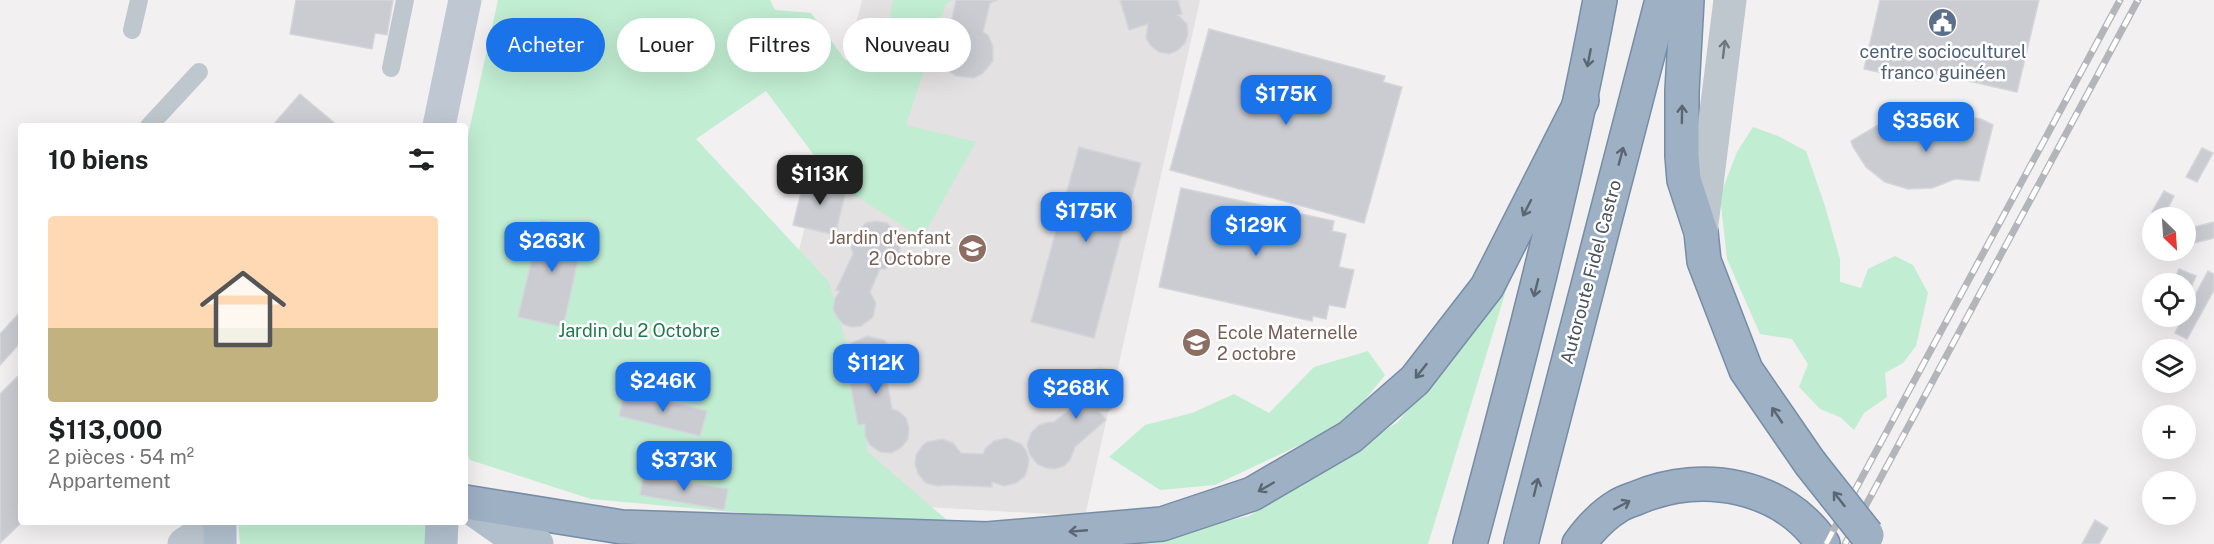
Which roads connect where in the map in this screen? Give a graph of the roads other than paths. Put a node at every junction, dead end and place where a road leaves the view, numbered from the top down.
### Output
1 (139, 0) edge
2 (405, 0) edge
3 (465, 0) edge
4 (1600, 0) edge
5 (1662, 0) edge
6 (1687, 0) edge
7 (1730, 0) edge
8 (132, 30) dead end
9 (391, 68) dead end
10 (199, 72) dead end
11 (1581, 100) junction
12 (152, 123) edge
13 (440, 123) edge
14 (1701, 232) junction
15 (468, 503) edge
16 (468, 505) edge
17 (214, 525) edge
18 (219, 525) edge
19 (442, 525) edge
20 (1869, 539) edge
21 (184, 544) edge
22 (220, 544) edge
23 (441, 544) edge
24 (537, 544) edge
25 (1470, 544) edge
26 (1521, 544) edge
27 (1579, 544) edge
28 (1823, 544) edge

1 - 8 lane
2 - 9 lane
3 - 13 main road
4 -> 11 highway
26 -> 5 highway, Autoroute Fidel Castro
14 -> 6 highway
14 -> 7 street
10 - 12 lane
11 -> 15 highway
11 -> 25 highway
20 -> 14 highway, bridge
16 - 24 main road
17 - 21 main road
18 - 22 main road
19 - 23 main road
27 -> 28 highway

